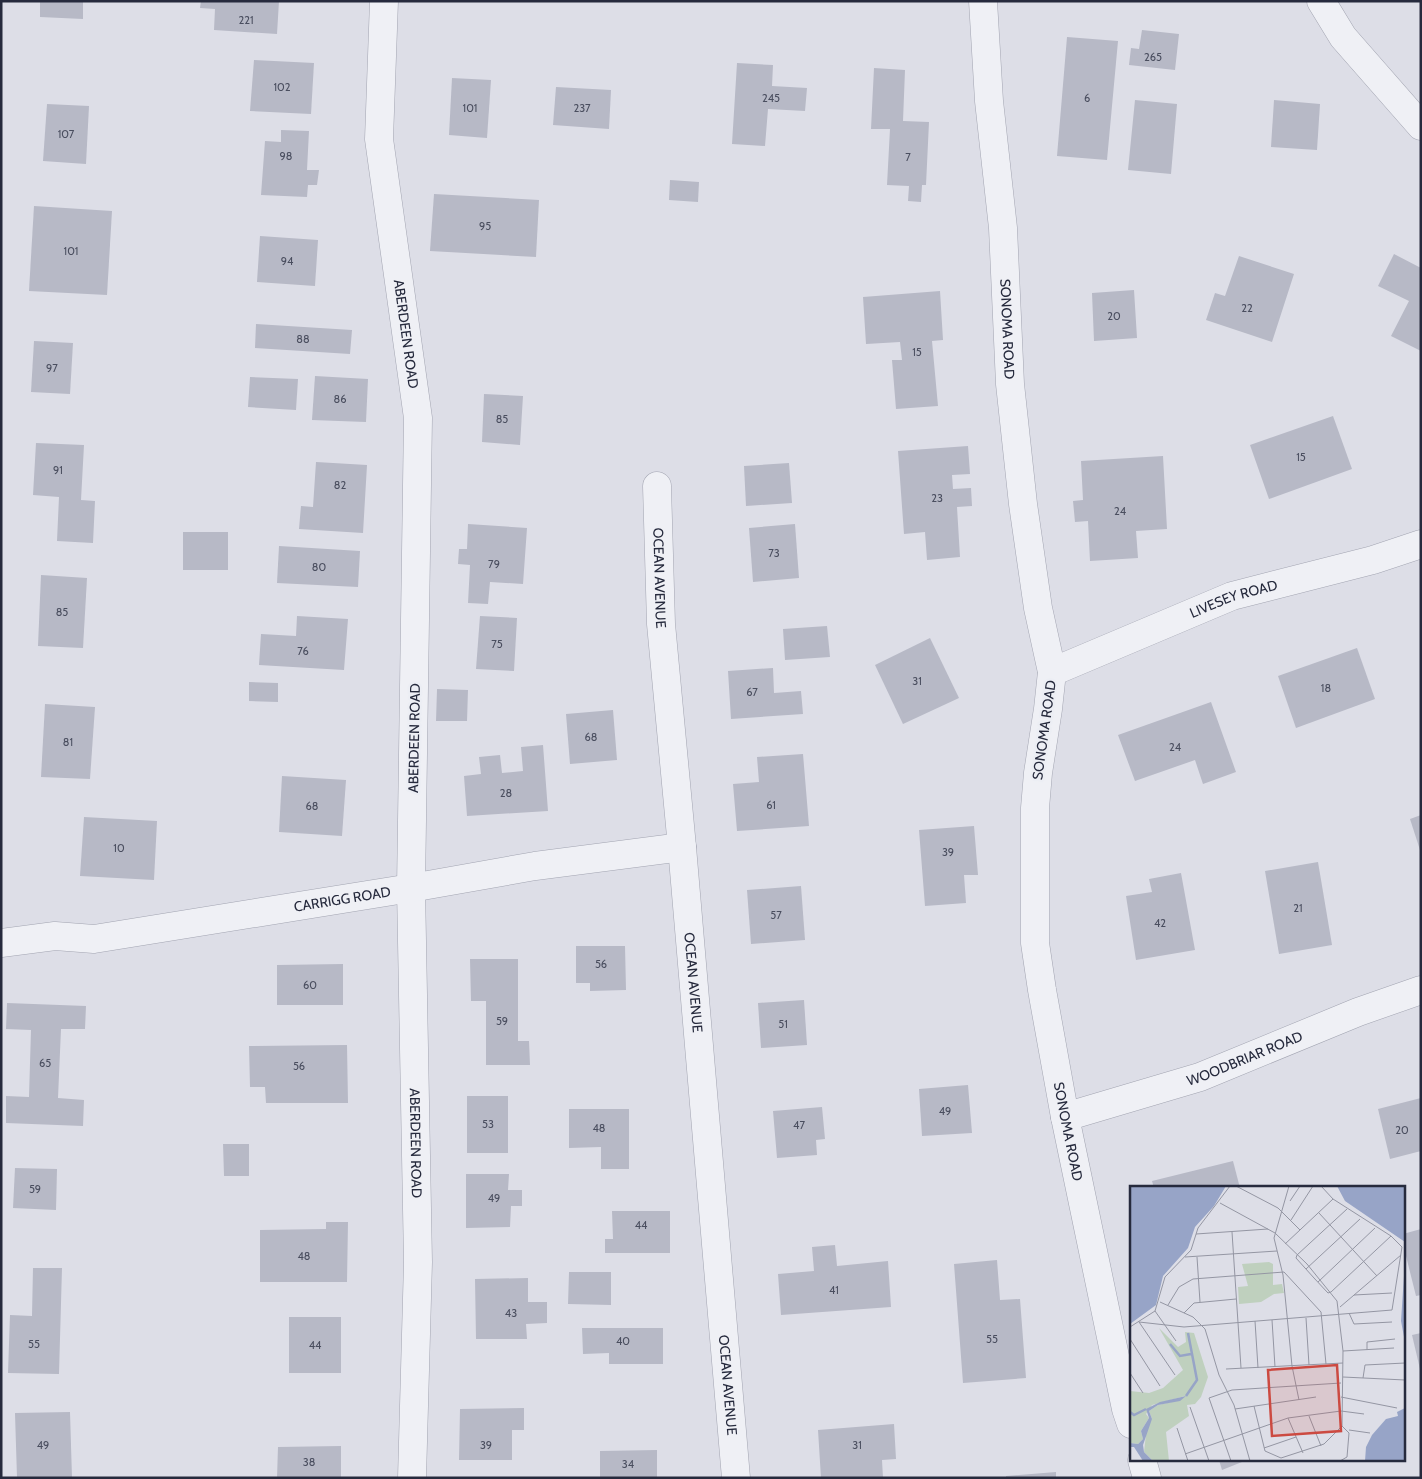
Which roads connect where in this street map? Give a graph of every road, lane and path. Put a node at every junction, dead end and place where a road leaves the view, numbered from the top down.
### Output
1 (384, 1) edge
2 (983, 1) edge
3 (1321, 1) edge
4 (1421, 126) edge
5 (657, 486) dead end
6 (1421, 544) edge
7 (1052, 672) junction
8 (682, 846) junction
9 (411, 888) junction
10 (1, 943) edge
11 (1421, 990) edge
12 (1065, 1117) junction
13 (1130, 1421) edge
14 (1143, 1462) edge
15 (412, 1478) edge
16 (736, 1478) edge
17 (1147, 1478) edge

1 - 9 street, ABERDEEN ROAD
2 - 7 street, SONOMA ROAD
3 - 4 street
5 - 8 street, OCEAN AVENUE
6 - 7 street, LIVESEY ROAD
7 - 12 street, SONOMA ROAD
8 - 9 street, CARRIGG ROAD
8 - 16 street, OCEAN AVENUE
9 - 10 street, CARRIGG ROAD
9 - 15 street, ABERDEEN ROAD
11 - 12 street, WOODBRIAR ROAD
12 - 13 street, SONOMA ROAD
14 - 17 street

